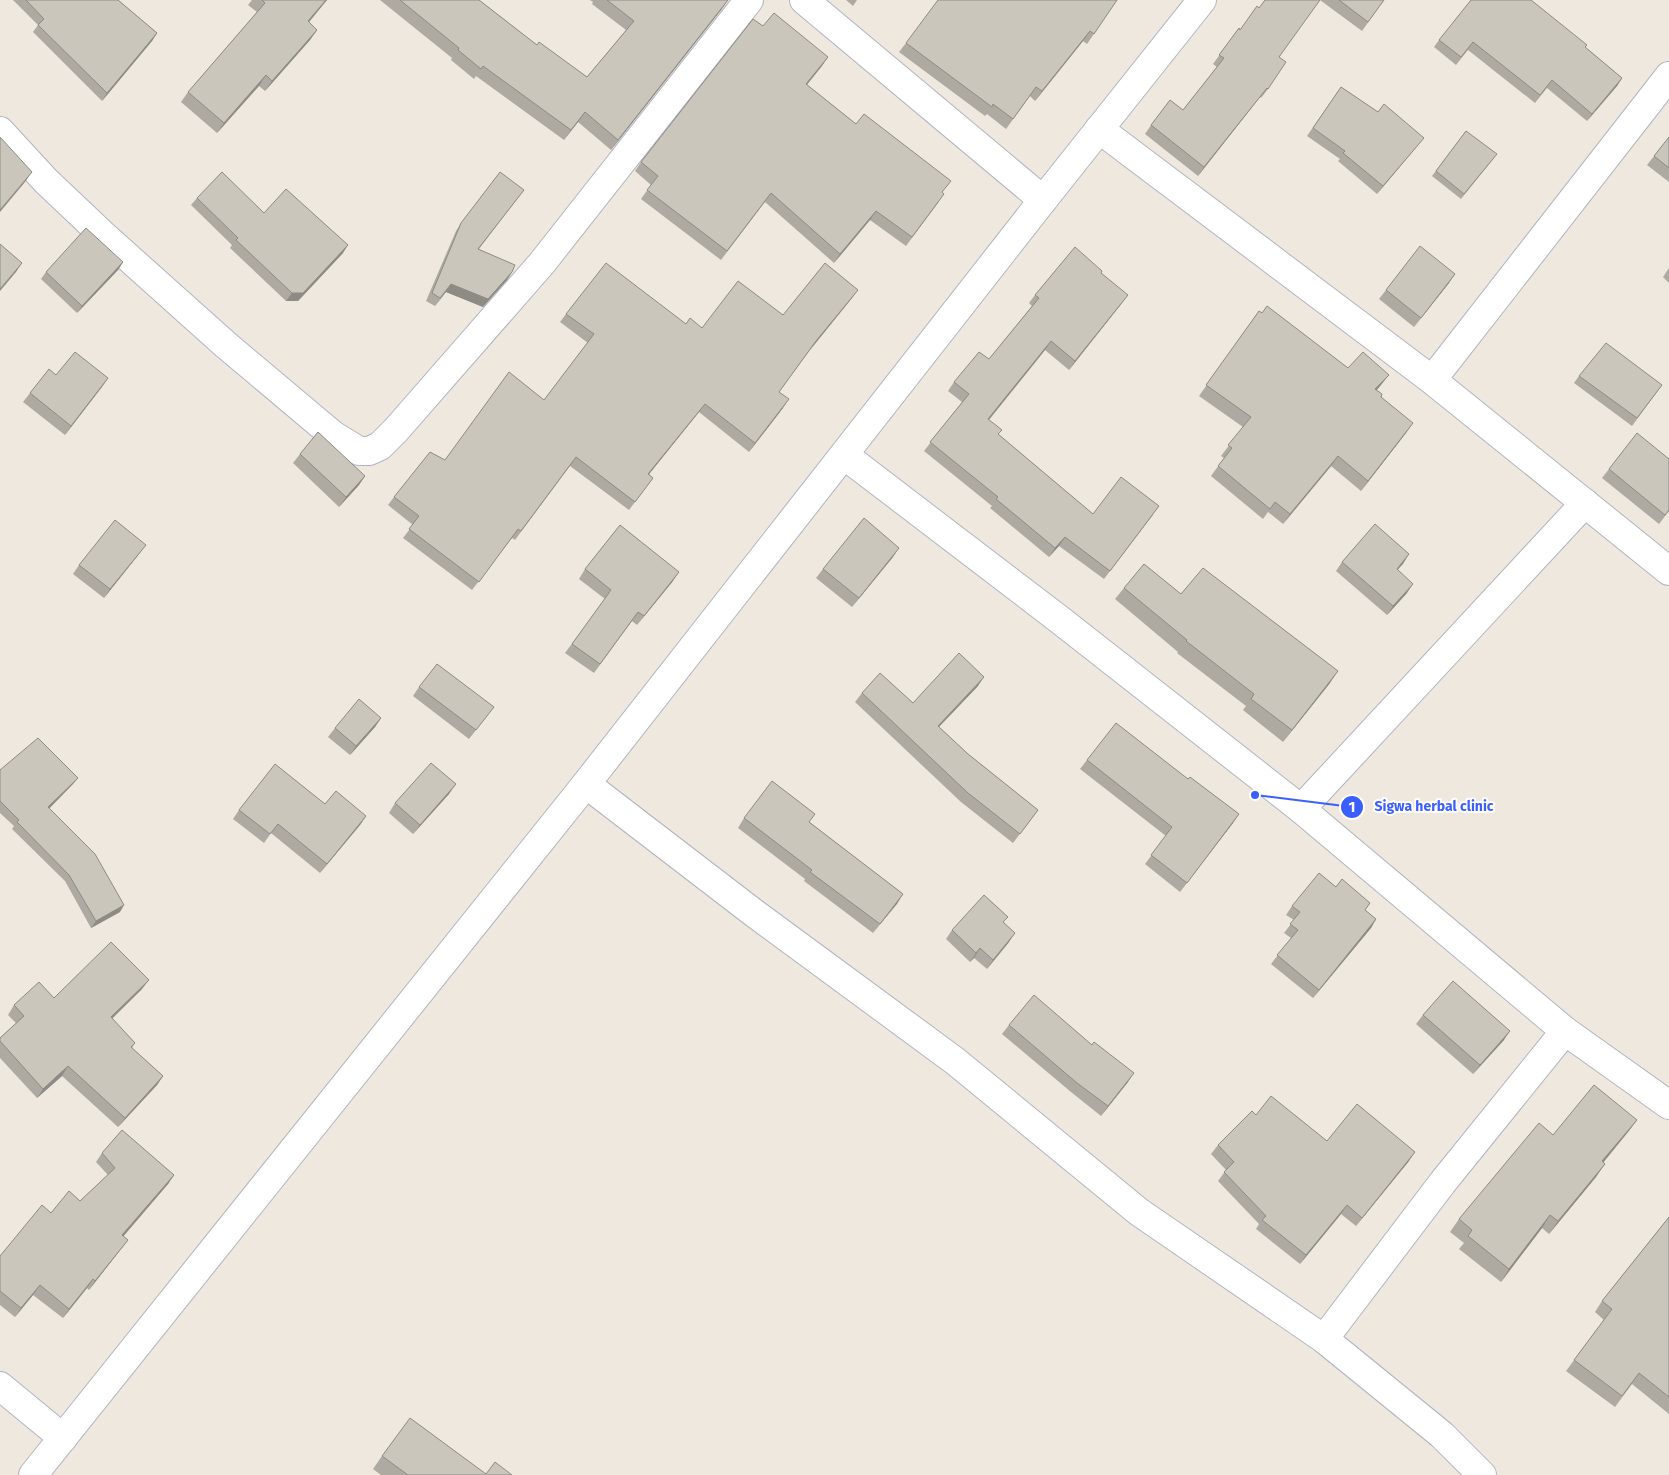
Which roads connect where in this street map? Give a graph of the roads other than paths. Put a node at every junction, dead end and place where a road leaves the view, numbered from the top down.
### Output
1 (749, 0) edge
2 (804, 0) edge
3 (1202, 0) edge
4 (1668, 79) edge
5 (1099, 129) junction
6 (0, 131) edge
7 (1043, 200) junction
8 (1432, 380) junction
9 (844, 456) junction
10 (1585, 503) junction
11 (1669, 571) edge
12 (586, 784) junction
13 (1301, 809) junction
14 (1565, 1031) junction
15 (1669, 1105) edge
16 (1324, 1339) junction
17 (0, 1386) edge
18 (63, 1438) junction
19 (33, 1475) edge
20 (1482, 1475) edge

1 - 6 street
2 - 7 street
3 - 5 street
4 - 8 street
5 - 7 street
5 - 8 street
7 - 9 street
8 - 10 street
9 - 12 street
9 - 13 street
10 - 11 street
10 - 13 street
12 - 16 street
12 - 18 street
13 - 14 street
14 - 15 street
14 - 16 street
16 - 20 street
17 - 18 street
18 - 19 street

